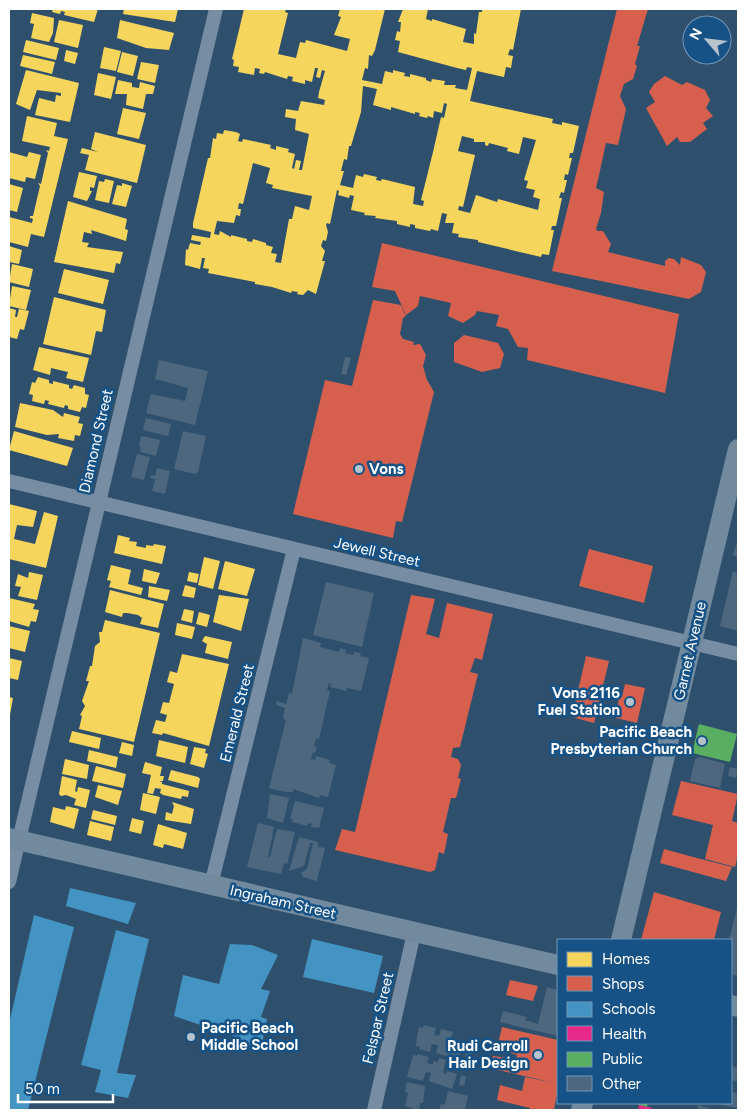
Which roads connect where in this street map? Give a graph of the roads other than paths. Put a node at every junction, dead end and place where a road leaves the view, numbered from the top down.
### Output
1 (216, 9) edge
2 (738, 448) edge
3 (9, 481) edge
4 (98, 503) junction
5 (294, 549) junction
6 (692, 643) junction
7 (738, 654) edge
8 (14, 839) edge
9 (9, 882) edge
10 (211, 885) junction
11 (414, 933) junction
12 (621, 939) edge
13 (557, 965) edge
14 (374, 1110) edge

1 - 4 street, Diamond Street
2 - 6 main road, Garnet Avenue
3 - 4 street, Jewell Street
4 - 5 street, Jewell Street
4 - 8 street, Diamond Street
5 - 6 street, Jewell Street
5 - 10 street, Emerald Street
6 - 7 street, Jewell Street
6 - 12 main road, Garnet Avenue
8 - 9 street, Diamond Street
8 - 10 main road, Ingraham Street
10 - 11 main road, Ingraham Street
11 - 13 main road, Ingraham Street
11 - 14 street, Felspar Street

